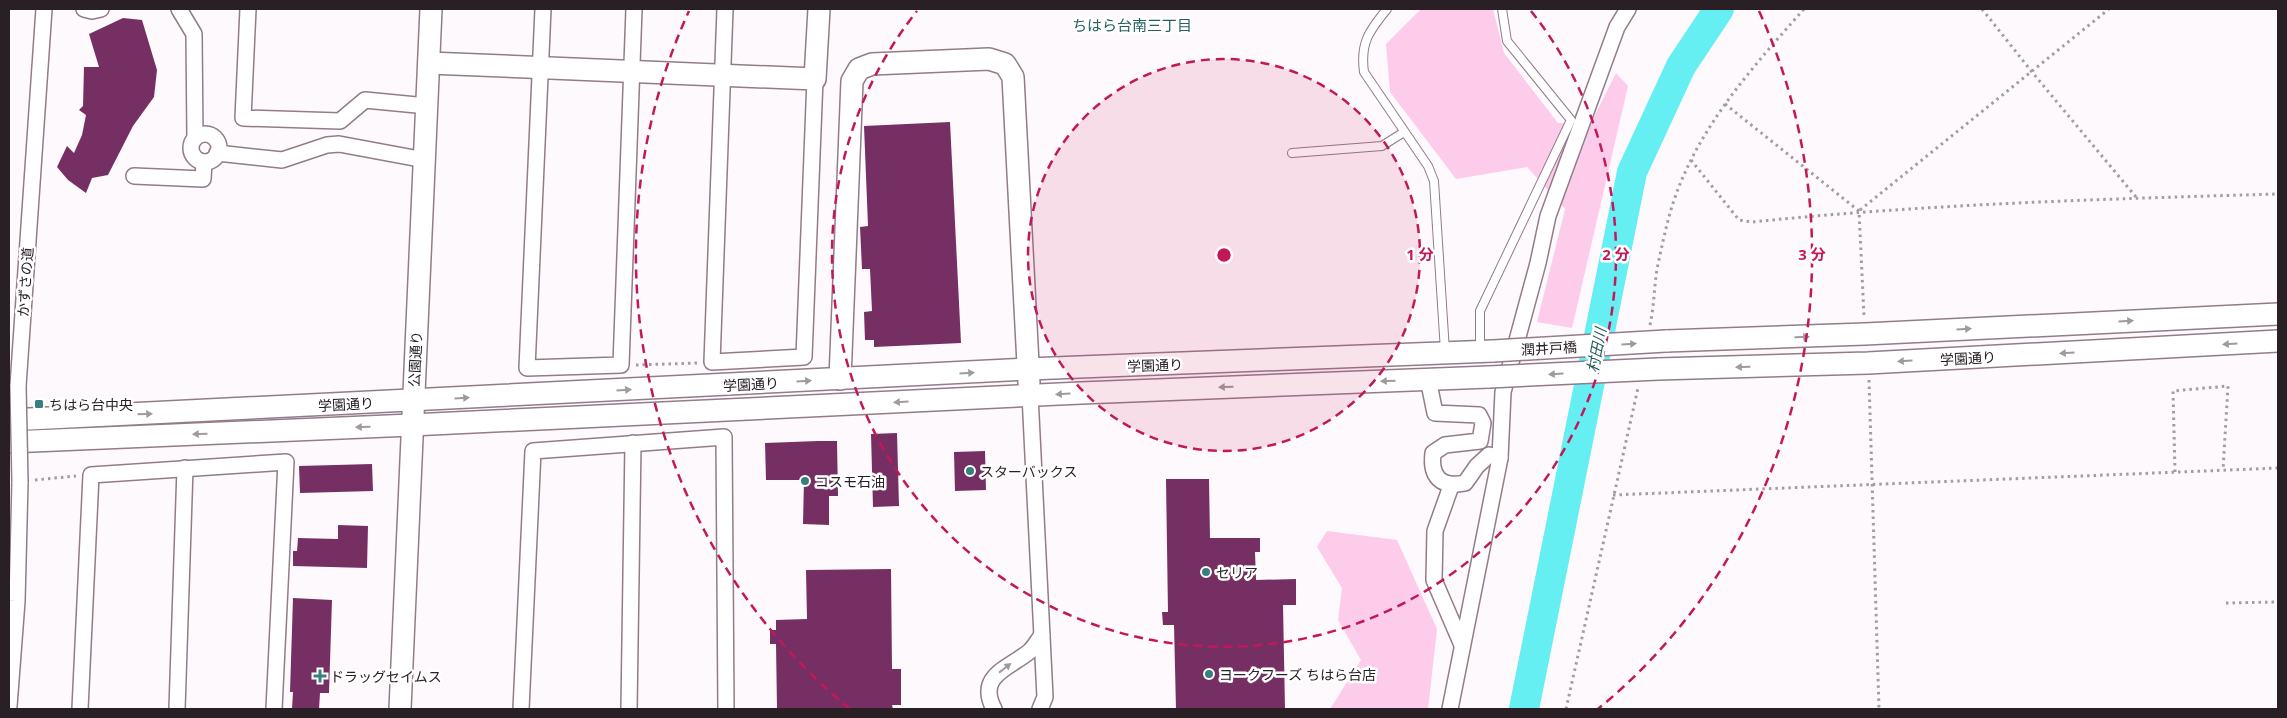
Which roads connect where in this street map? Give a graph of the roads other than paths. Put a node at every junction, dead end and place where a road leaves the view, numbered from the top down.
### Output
1 (44, 9) edge
2 (84, 9) edge
3 (101, 9) edge
4 (179, 9) edge
5 (248, 9) edge
6 (431, 9) edge
7 (543, 9) edge
8 (634, 9) edge
9 (725, 9) edge
10 (819, 9) edge
11 (1387, 9) edge
12 (1502, 9) edge
13 (1628, 9) edge
14 (428, 62) junction
15 (541, 67) junction
16 (632, 71) junction
17 (722, 75) junction
18 (815, 79) junction
19 (427, 106) junction
20 (1404, 132) junction
21 (195, 138) junction
22 (217, 153) junction
23 (1292, 153) dead end
24 (425, 160) junction
25 (204, 162) junction
26 (134, 176) dead end
27 (2278, 314) edge
28 (2278, 341) edge
29 (1486, 352) junction
30 (1445, 353) junction
31 (1028, 369) junction
32 (1658, 369) joint
33 (1489, 377) joint
34 (840, 379) junction
35 (1428, 379) junction
36 (1030, 395) junction
37 (414, 400) junction
38 (9, 420) edge
39 (412, 425) junction
40 (9, 442) edge
41 (634, 443) junction
42 (1500, 458) junction
43 (184, 468) junction
44 (1451, 486) junction
45 (1042, 635) junction
46 (1462, 645) junction
47 (9, 706) edge
48 (80, 709) edge
49 (177, 709) edge
50 (274, 709) edge
51 (400, 709) edge
52 (521, 709) edge
53 (629, 709) edge
54 (726, 709) edge
55 (994, 709) edge
56 (1040, 709) edge
57 (1450, 709) edge

1 - 47 street, かずさの道, bridge
2 - 3 street
4 - 21 street
5 - 19 street
6 - 14 street, 公園通り
7 - 15 street
8 - 16 street
9 - 17 street
10 - 18 street
11 - 20 lane
12 - 29 lane
13 - 42 street
14 - 15 street
14 - 19 street, 公園通り
15 - 16 street
15 - 16 street
16 - 17 street
17 - 18 street
17 - 18 street
19 - 24 street, 公園通り
20 - 23 lane
20 - 30 lane
21 - 22 street
21 - 25 street
22 - 24 street
22 - 25 street
24 - 37 street, 公園通り
25 - 26 street
29 -> 27 street, 潤井戸橋, bridge
28 -> 32 street, 学園通り
29 - 30 street, 学園通り
30 - 31 street, 学園通り
34 -> 31 street, 学園通り
31 - 34 street
31 - 36 street
32 -> 33 street, 潤井戸橋, bridge
33 - 35 street, 学園通り
37 -> 34 street, 学園通り
35 -> 36 street, 学園通り
35 - 44 street
36 -> 39 street, 学園通り
36 - 45 street
38 -> 37 street, 学園通り
37 - 39 street, 公園通り
39 -> 40 street, 学園通り
39 - 51 street, 公園通り
41 - 52 street
41 - 53 street
41 - 54 street
42 - 44 street
42 - 46 street
43 - 48 street
43 - 49 street
43 - 50 street
44 - 46 street
55 -> 45 street
45 - 56 street
46 - 57 street

